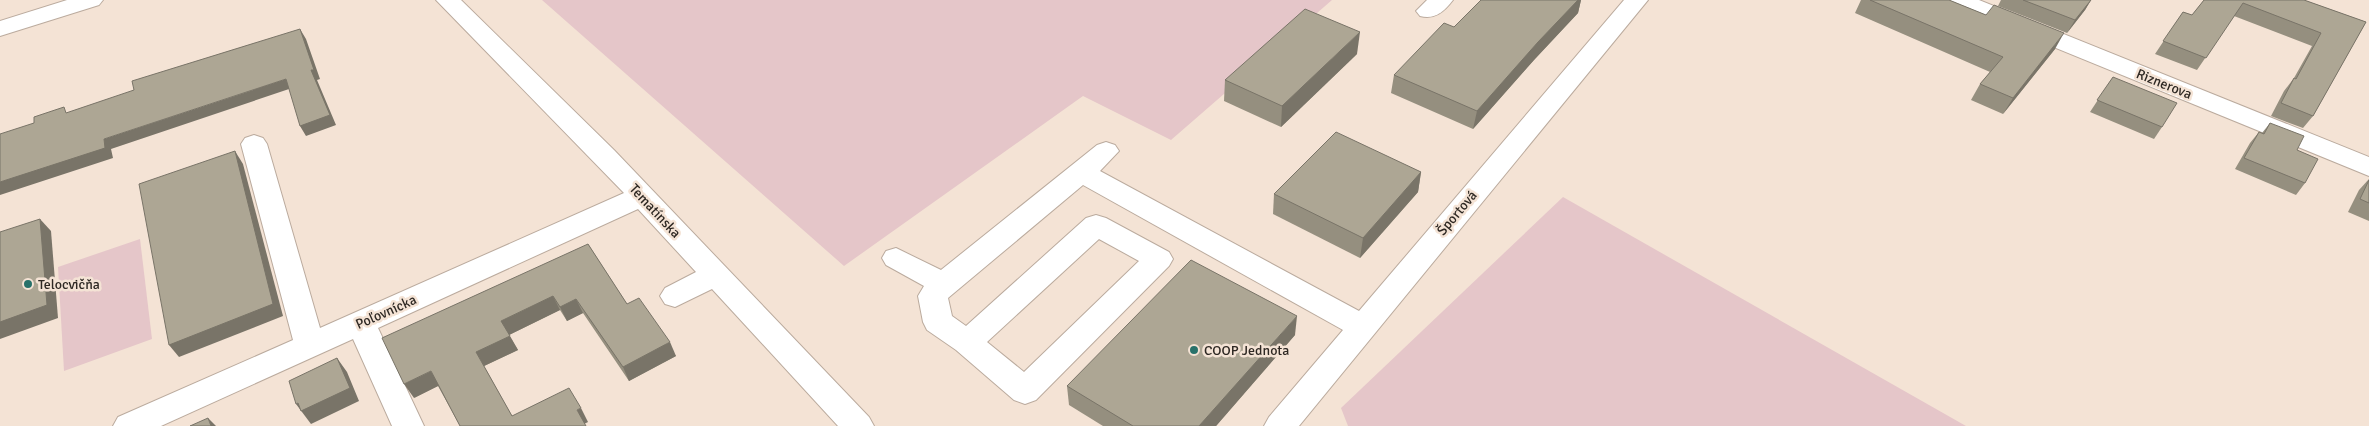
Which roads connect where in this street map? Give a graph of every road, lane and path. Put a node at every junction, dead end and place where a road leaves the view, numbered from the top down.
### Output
1 (91, 0) edge
2 (448, 0) edge
3 (1959, 0) edge
4 (1631, 1) edge
5 (0, 29) edge
6 (254, 144) dead end
7 (1106, 151) dead end
8 (2369, 167) edge
9 (1081, 172) junction
10 (641, 196) junction
11 (896, 258) dead end
12 (716, 275) junction
13 (944, 283) junction
14 (675, 296) dead end
15 (361, 323) junction
16 (1363, 327) junction
17 (967, 342) junction
18 (310, 345) junction
19 (129, 426) edge
20 (408, 426) edge
21 (858, 426) edge
22 (1280, 426) edge

1 - 5 street
2 - 10 street, Tematínska
3 - 8 street, Riznerova
4 - 16 street, Športová
6 - 18 street
7 - 9 street
9 - 13 street
9 - 16 street
10 - 12 street, Tematínska
10 - 15 street, Poľovnícka
11 - 13 street
12 - 14 street
12 - 21 street, Tematínska
13 - 17 street
15 - 18 street, Poľovnícka
15 - 20 street
16 - 22 street, Športová
17 - 17 street
18 - 19 street, Poľovnícka

